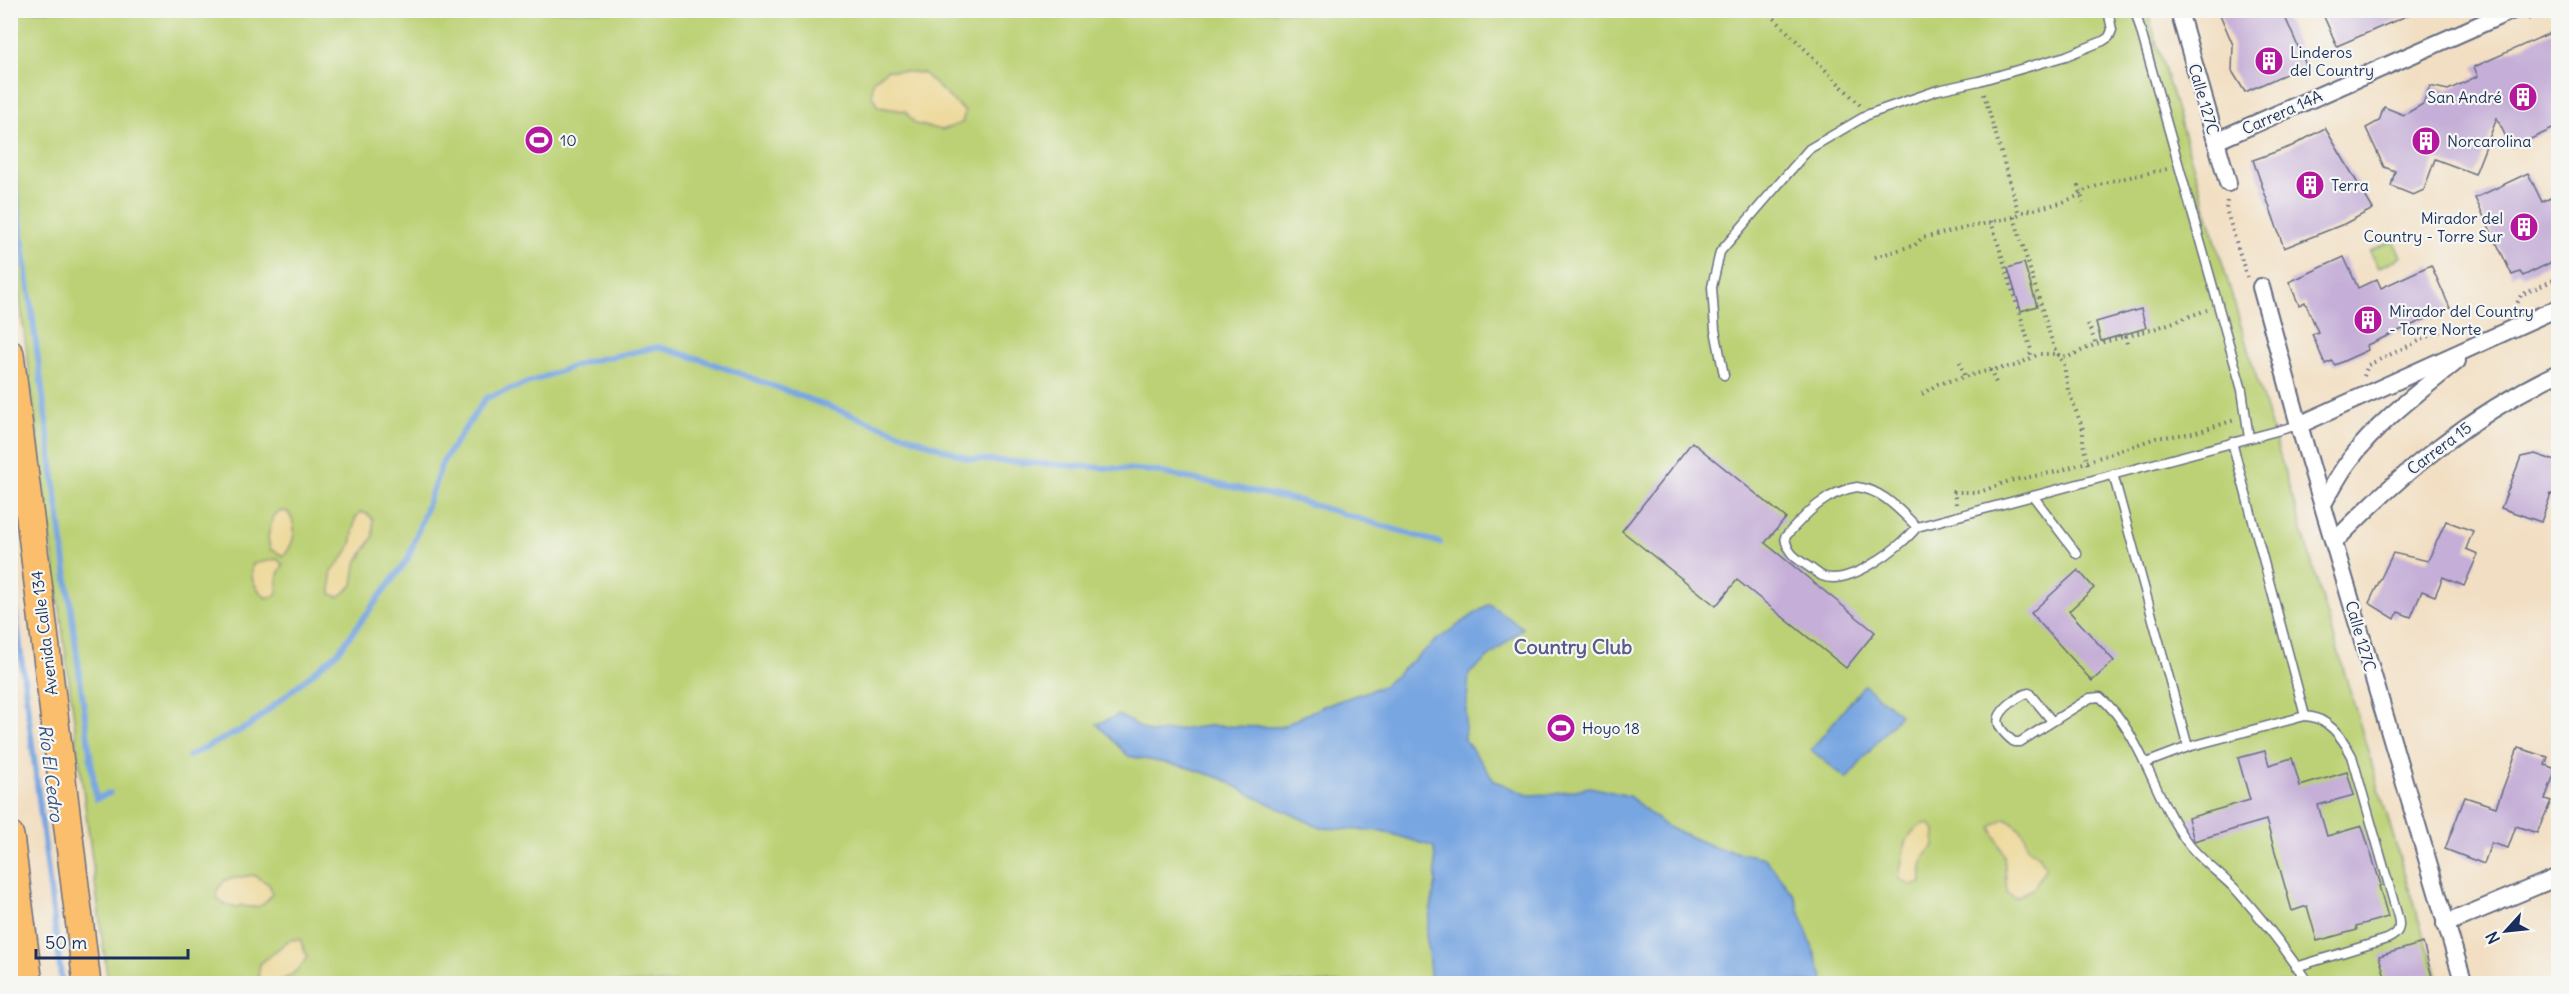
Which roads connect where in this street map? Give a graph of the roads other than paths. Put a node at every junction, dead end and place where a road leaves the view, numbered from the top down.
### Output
1 (2108, 10) edge
2 (2135, 10) edge
3 (2180, 15) dead end
4 (2519, 15) edge
5 (2216, 141) junction
6 (2228, 188) road end
7 (2256, 285) road end
8 (2559, 308) edge
9 (2474, 347) junction
10 (10, 354) edge
11 (2559, 373) edge
12 (1724, 375) dead end
13 (2299, 425) junction
14 (2249, 438) junction
15 (2232, 442) junction
16 (2113, 474) junction
17 (2033, 496) junction
18 (2323, 504) junction
19 (1917, 527) junction
20 (2334, 542) junction
21 (2078, 554) dead end
22 (2305, 716) junction
23 (2052, 721) junction
24 (2188, 747) junction
25 (2146, 763) junction
26 (10, 836) edge
27 (2559, 877) edge
28 (2445, 924) junction
29 (2296, 967) junction
30 (29, 984) edge
31 (87, 984) edge
32 (2309, 984) edge
33 (2464, 984) edge

1 - 12 lane
2 - 14 lane
3 - 5 street, Calle 127C
4 - 5 street, Carrera 14A
5 - 6 street, Calle 127C
7 - 13 street, Calle 127C
8 - 9 street
9 - 13 street
9 - 18 street
10 - 31 main road, Avenida Calle 134
11 - 20 street, Carrera 15
13 - 14 lane
13 - 18 street, Calle 127C
14 - 15 lane
15 - 16 lane
15 - 22 lane
16 - 17 lane
16 - 24 lane
17 - 19 lane
17 - 21 lane
18 - 20 street, Calle 127C
19 - 19 lane
20 - 28 street, Calle 127C
22 - 24 lane
22 - 29 lane
23 - 23 lane
23 - 25 lane
24 - 25 lane
25 - 29 lane
26 - 30 main road
27 - 28 street
28 - 33 street, Calle 127C
29 - 32 lane

